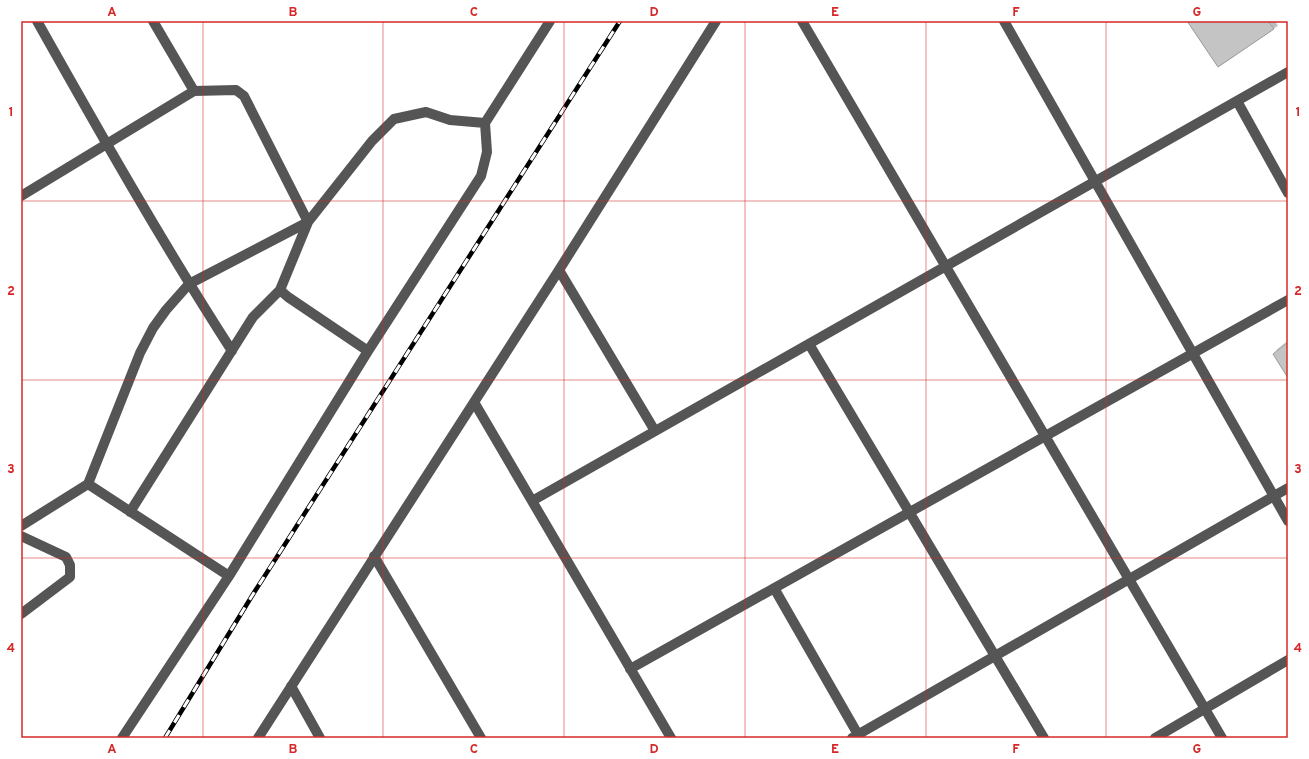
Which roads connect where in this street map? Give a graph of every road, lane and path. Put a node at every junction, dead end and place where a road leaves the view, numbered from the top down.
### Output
1 (37, 21) edge
2 (153, 21) edge
3 (550, 21) edge
4 (716, 21) edge
5 (802, 21) edge
6 (1004, 21) edge
7 (1288, 72) edge
8 (194, 91) junction
9 (1237, 101) junction
10 (485, 123) junction
11 (106, 144) junction
12 (1095, 181) junction
13 (1288, 193) edge
14 (21, 196) edge
15 (308, 222) junction
16 (946, 266) junction
17 (559, 270) junction
18 (189, 284) junction
19 (280, 290) junction
20 (1288, 300) edge
21 (809, 344) junction
22 (232, 351) junction
23 (368, 352) junction
24 (1193, 353) junction
25 (474, 402) junction
26 (655, 431) junction
27 (1045, 436) junction
28 (88, 484) junction
29 (1288, 488) edge
30 (1274, 496) junction
31 (532, 501) junction
32 (130, 512) junction
33 (909, 512) junction
34 (1288, 521) edge
35 (21, 526) edge
36 (21, 536) edge
37 (374, 556) junction
38 (229, 576) junction
39 (1129, 579) junction
40 (774, 588) junction
41 (21, 614) edge
42 (995, 656) junction
43 (1288, 660) edge
44 (630, 669) junction
45 (291, 686) junction
46 (1205, 709) junction
47 (857, 737) edge
48 (122, 738) edge
49 (258, 738) edge
50 (320, 738) edge
51 (481, 738) edge
52 (671, 738) edge
53 (1044, 738) edge
54 (1155, 738) edge
55 (1222, 738) edge

1 - 11 street
2 - 8 street
3 - 10 street
4 - 17 street
5 - 16 street
6 - 12 street
7 - 9 street
8 - 11 street
8 - 15 street
9 - 12 street
9 - 13 street
10 - 15 street
10 - 23 street
11 - 14 street
11 - 18 street
12 - 16 street
12 - 24 street
15 - 18 street
15 - 19 street
16 - 21 street
16 - 27 street
17 - 25 street
17 - 26 street
18 - 22 street
18 - 28 street
19 - 22 street
19 - 23 street
20 - 24 street
21 - 26 street
21 - 33 street
22 - 32 street
23 - 38 street
24 - 27 street
24 - 30 street
25 - 31 street
25 - 37 street
26 - 31 street
27 - 33 street
27 - 39 street
28 - 32 street
28 - 35 street
29 - 30 street
30 - 34 street
30 - 39 street
31 - 44 street
32 - 38 street
33 - 40 street
33 - 42 street
36 - 41 street
37 - 45 street
37 - 51 street
38 - 48 street
39 - 42 street
39 - 46 street
40 - 44 street
40 - 47 street
42 - 47 street
42 - 53 street
43 - 46 street
44 - 52 street
45 - 49 street
45 - 50 street
46 - 54 street
46 - 55 street

